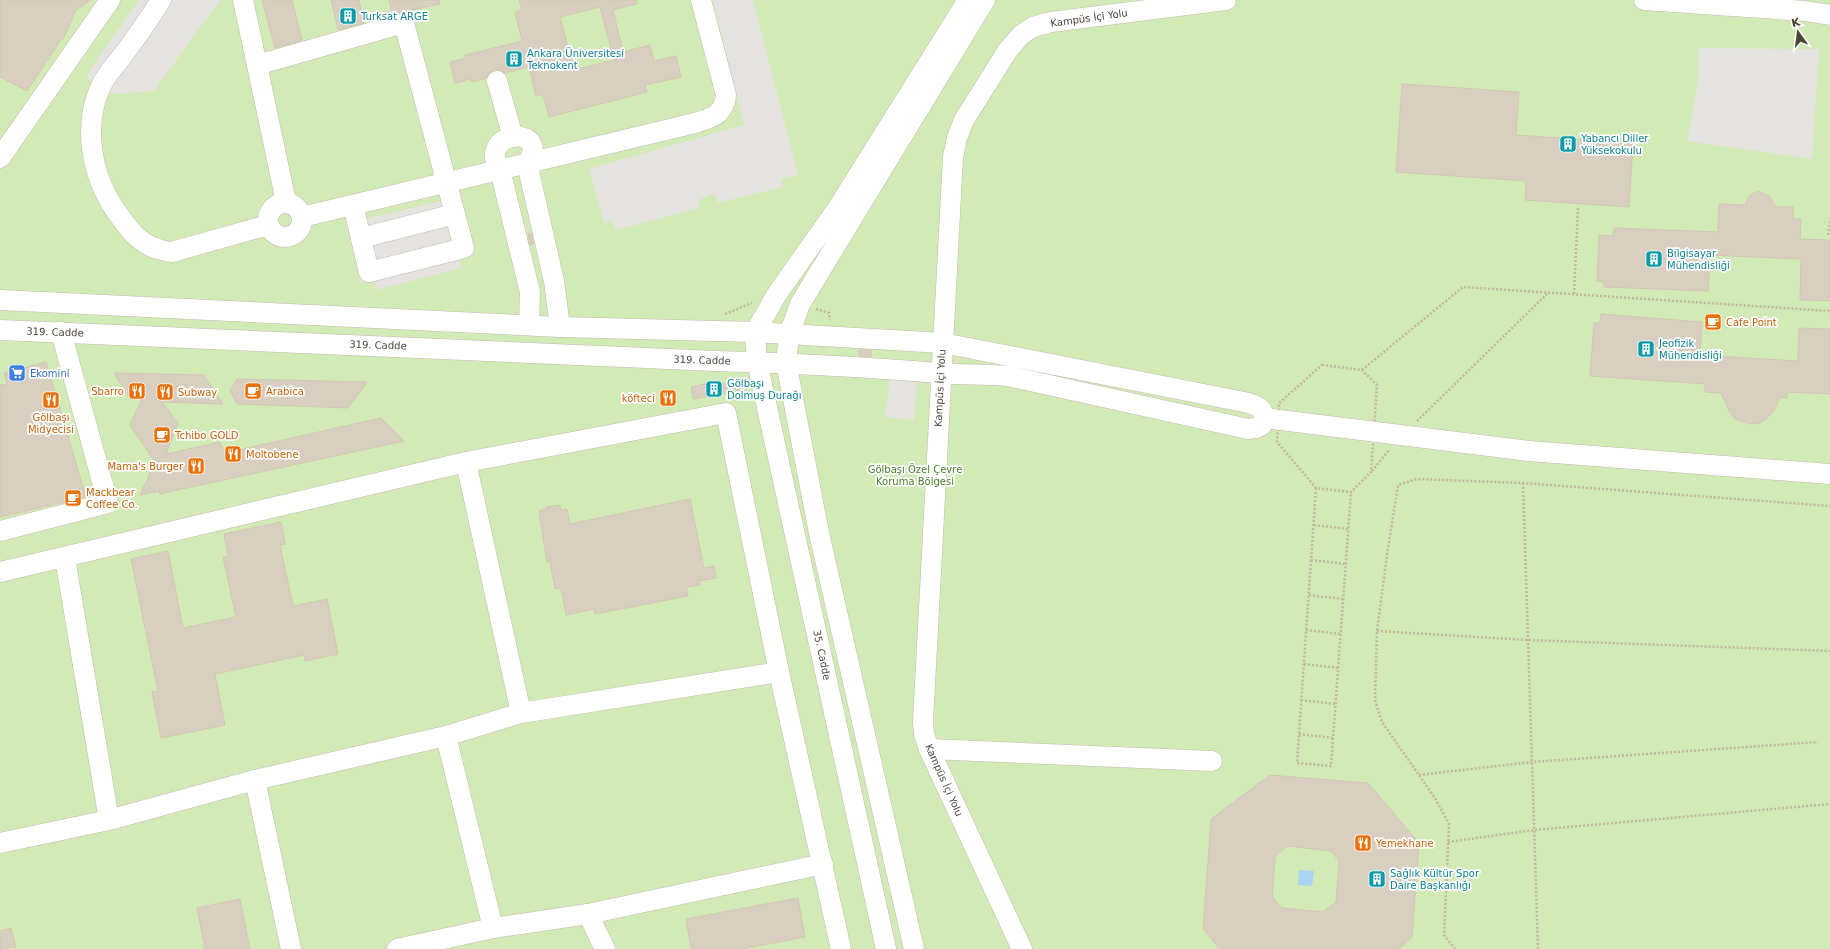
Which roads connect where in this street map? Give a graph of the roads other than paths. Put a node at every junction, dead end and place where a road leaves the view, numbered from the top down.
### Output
1 (110, 0) edge
2 (161, 0) edge
3 (243, 0) edge
4 (701, 0) edge
5 (968, 0) edge
6 (985, 0) edge
7 (1226, 0) edge
8 (1644, 0) edge
9 (1830, 15) edge
10 (257, 65) junction
11 (497, 81) dead end
12 (513, 137) junction
13 (0, 158) edge
14 (528, 163) junction
15 (500, 170) junction
16 (447, 182) junction
17 (286, 202) junction
18 (353, 205) junction
19 (455, 214) junction
20 (302, 217) junction
21 (268, 225) junction
22 (361, 238) junction
23 (0, 300) edge
24 (62, 302) junction
25 (529, 325) junction
26 (560, 327) junction
27 (0, 330) edge
28 (67, 332) junction
29 (755, 332) junction
30 (789, 335) junction
31 (943, 343) junction
32 (757, 362) junction
33 (786, 362) junction
34 (941, 373) junction
35 (1264, 418) junction
36 (466, 462) junction
37 (1830, 474) edge
38 (0, 531) edge
39 (65, 558) junction
40 (0, 572) edge
41 (779, 672) junction
42 (521, 713) junction
43 (446, 736) junction
44 (929, 749) junction
45 (1212, 761) dead end
46 (255, 780) junction
47 (110, 820) junction
48 (0, 843) edge
49 (823, 864) junction
50 (588, 914) junction
51 (493, 928) junction
52 (291, 949) edge
53 (397, 949) edge
54 (605, 949) edge
55 (841, 949) edge
56 (886, 949) edge
57 (914, 949) edge
58 (1022, 949) edge

1 - 13 street
2 - 21 street
3 - 10 street
4 - 14 street
5 - 29 street
6 - 30 street
7 - 31 street, Kampüs İçi Yolu
8 - 9 street
10 - 16 street
10 - 17 street
11 - 12 street
12 - 14 street
12 - 15 street
14 - 15 street
14 - 26 street
15 - 16 street
15 - 25 street
16 - 18 street
16 - 19 street
17 - 20 street
17 - 21 street
18 - 20 street
18 - 22 street
19 - 22 street
19 - 22 street
20 - 21 street
23 - 24 street
24 - 25 street
24 - 28 street
25 - 26 street
26 - 29 street
27 - 28 street, 319. Cadde
28 - 32 street, 319. Cadde
28 - 38 street
29 - 30 street
29 - 32 street, 35. Cadde
30 - 31 street
30 - 33 street
31 - 34 street, Kampüs İçi Yolu
31 - 35 street
32 - 33 street, 319. Cadde
32 - 56 street, 35. Cadde
33 - 34 street, 319. Cadde
33 - 57 street
34 - 35 street, 319. Cadde
34 - 44 street, Kampüs İçi Yolu
35 - 37 street
36 - 39 street
36 - 41 street
36 - 42 street
39 - 40 street
39 - 47 street
41 - 42 street
41 - 49 street
42 - 43 street
43 - 46 street
43 - 51 street
44 - 45 street
44 - 58 street, Kampüs İçi Yolu
46 - 47 street
46 - 52 street
47 - 48 street
49 - 50 street
49 - 55 street
50 - 51 street
50 - 54 street
51 - 53 street

